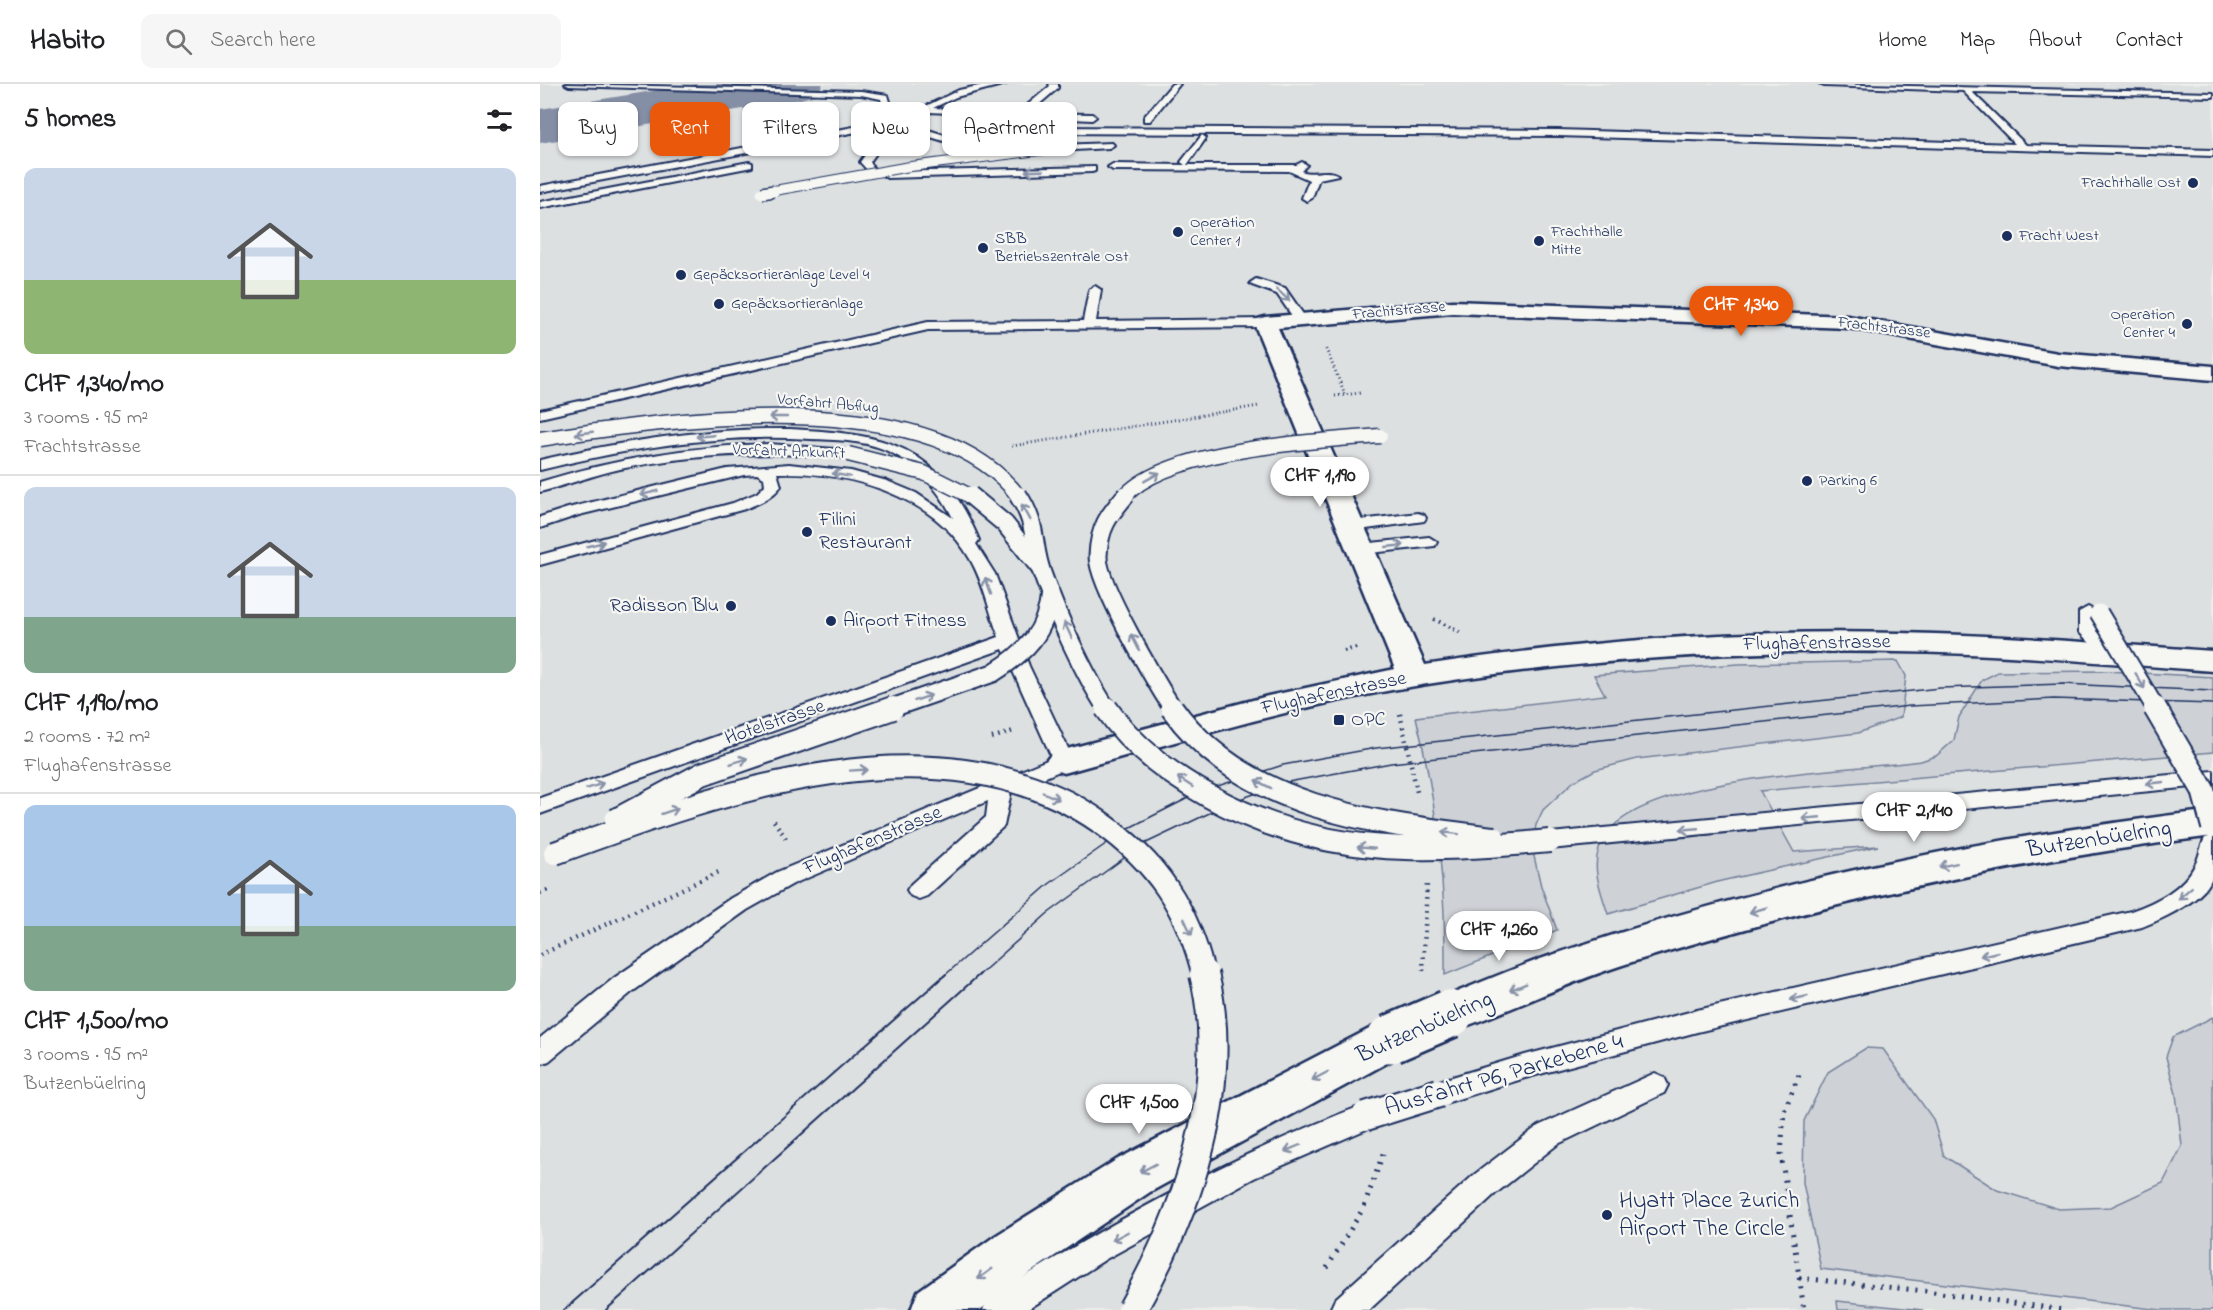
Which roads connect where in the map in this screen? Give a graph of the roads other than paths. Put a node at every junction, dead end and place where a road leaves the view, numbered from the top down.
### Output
1 (568, 84) edge
2 (1002, 84) edge
3 (1053, 84) edge
4 (1176, 84) edge
5 (1824, 84) edge
6 (1965, 89) junction
7 (2213, 95) edge
8 (886, 102) edge
9 (1036, 102) edge
10 (930, 106) edge
11 (1077, 116) edge
12 (1102, 117) dead end
13 (1136, 118) dead end
14 (1147, 118) junction
15 (851, 130) edge
16 (1077, 130) edge
17 (930, 134) edge
18 (1468, 134) junction
19 (1202, 138) junction
20 (1111, 141) junction
21 (2023, 147) junction
22 (2213, 153) edge
23 (869, 156) edge
24 (1186, 162) dead end
25 (749, 165) dead end
26 (1113, 167) dead end
27 (869, 169) dead end
28 (887, 175) dead end
29 (1333, 175) dead end
30 (1315, 177) junction
31 (540, 189) edge
32 (762, 193) dead end
33 (1307, 198) dead end
34 (540, 205) edge
35 (1256, 283) dead end
36 (1095, 290) dead end
37 (1301, 320) junction
38 (1265, 323) junction
39 (1089, 324) junction
40 (2213, 373) edge
41 (540, 414) edge
42 (540, 439) edge
43 (1316, 439) junction
44 (540, 465) edge
45 (759, 469) junction
46 (540, 487) edge
47 (540, 506) edge
48 (588, 507) junction
49 (1418, 518) dead end
50 (540, 523) edge
51 (1357, 538) junction
52 (1428, 542) dead end
53 (978, 557) junction
54 (540, 560) edge
55 (1040, 568) junction
56 (1050, 592) junction
57 (1009, 640) junction
58 (2112, 654) junction
59 (2213, 661) edge
60 (1414, 677) junction
61 (1064, 761) junction
62 (2213, 778) edge
63 (1001, 787) junction
64 (540, 806) edge
65 (2213, 825) edge
66 (1550, 841) junction
67 (2213, 844) edge
68 (548, 856) edge
69 (919, 890) dead end
70 (540, 1053) edge
71 (1655, 1086) dead end
72 (937, 1310) edge
73 (999, 1310) edge
74 (1132, 1310) edge
75 (1346, 1310) edge

1 - 8 lane
2 - 10 lane
3 - 9 lane
4 - 14 lane
5 - 6 lane
6 - 7 lane
6 - 21 lane
11 - 12 lane
13 - 14 lane
14 - 18 lane
15 - 31 lane
16 - 18 lane
17 - 20 lane
18 - 19 lane
18 - 21 lane
19 - 20 lane
19 - 24 lane
20 -> 28 lane
20 - 32 lane, bridge
21 - 22 lane
23 - 27 lane
25 - 34 lane
26 - 30 lane
29 - 30 lane
30 - 33 lane
35 -> 37 lane
36 - 39 lane
37 - 38 street, Frachtstrasse
37 - 40 street, Frachtstrasse
38 - 39 lane
38 - 43 street
39 - 41 lane
55 -> 42 lane, Vorfahrt Abflug, bridge
43 - 51 street
66 -> 43 lane, bridge
53 -> 44 lane
45 -> 48 lane
53 -> 45 lane
54 -> 45 lane
46 - 55 lane, Vorfahrt Ankunft, bridge
47 - 48 lane
48 - 50 lane
49 - 51 lane
51 -> 52 lane
51 - 60 street
57 -> 53 lane
55 - 56 lane, bridge
66 -> 56 lane, bridge
68 -> 56 lane, bridge
57 - 61 lane
64 -> 57 lane, Hotelstrasse
58 - 59 street, Flughafenstrasse
58 - 60 street, Flughafenstrasse
58 -> 65 lane, bridge
60 - 61 street, Flughafenstrasse
61 - 63 lane, Flughafenstrasse
62 -> 66 lane
63 - 69 lane
63 - 70 lane, Flughafenstrasse
65 -> 72 street, Butzenbüelring, bridge
67 -> 73 lane, Ausfahrt P6, Parkebene 4, bridge
68 -> 74 lane, bridge
71 - 75 lane

